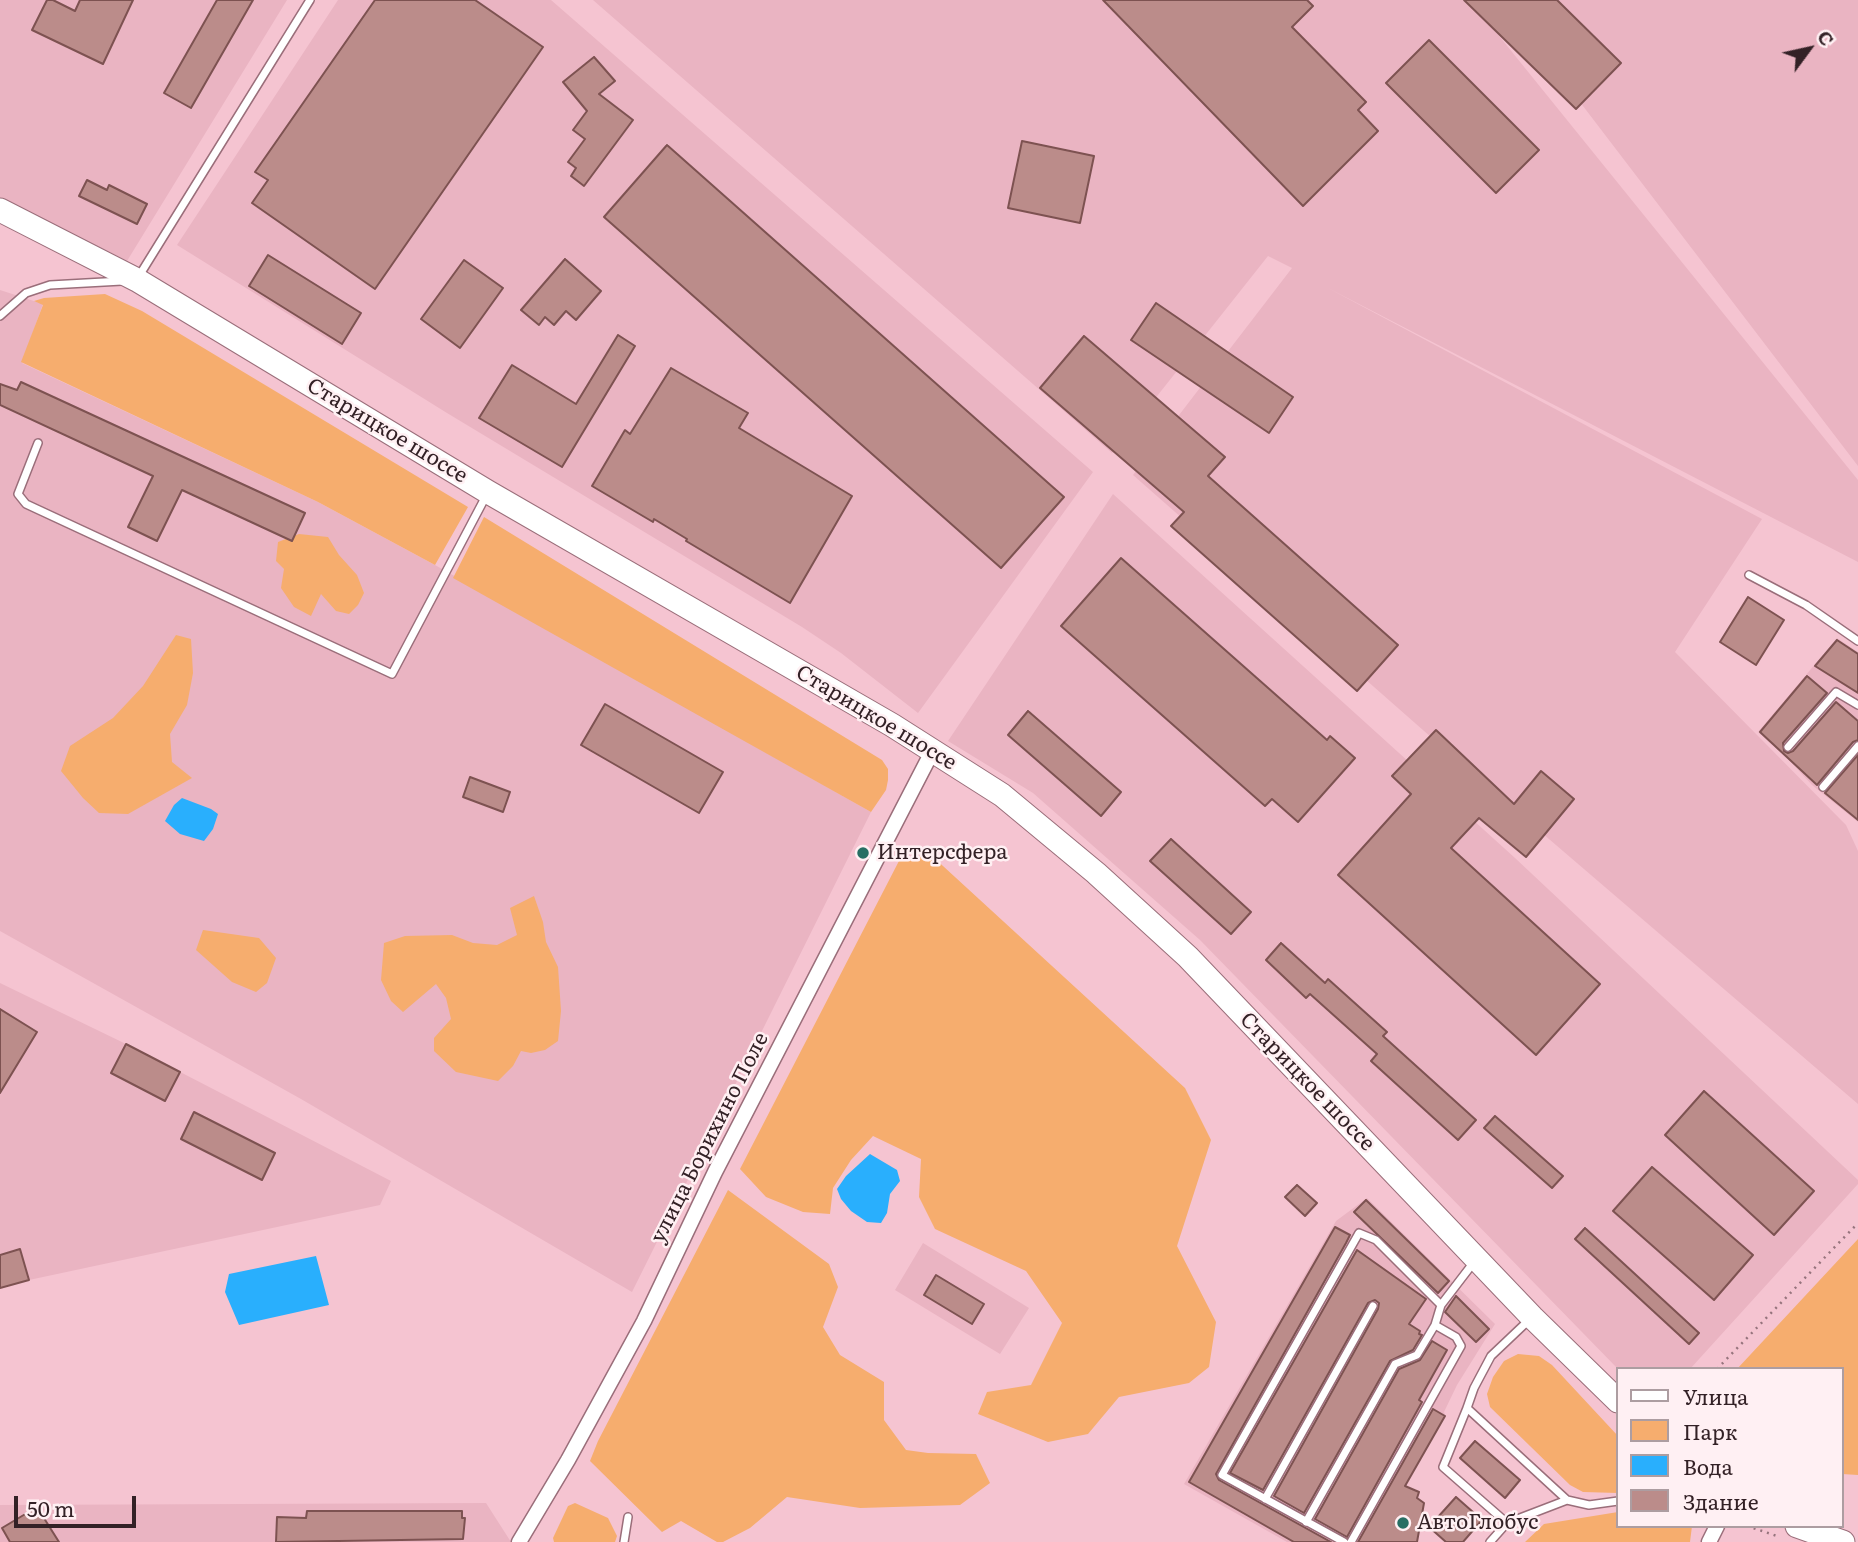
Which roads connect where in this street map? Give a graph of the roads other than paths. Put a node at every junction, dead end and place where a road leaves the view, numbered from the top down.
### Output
1 (310, 0) edge
2 (0, 210) edge
3 (137, 280) junction
4 (0, 316) edge
5 (38, 443) dead end
6 (488, 492) junction
7 (1749, 575) dead end
8 (1858, 641) edge
9 (1858, 705) edge
10 (1858, 746) edge
11 (1788, 747) dead end
12 (933, 750) junction
13 (1823, 787) dead end
14 (1477, 1259) junction
15 (1441, 1305) junction
16 (1373, 1306) dead end
17 (1532, 1317) junction
18 (1435, 1325) junction
19 (1616, 1399) edge
20 (1467, 1408) junction
21 (1265, 1499) junction
22 (1567, 1500) junction
23 (1616, 1501) edge
24 (628, 1517) dead end
25 (1306, 1522) junction
26 (1507, 1523) junction
27 (1789, 1532) edge
28 (522, 1541) edge
29 (624, 1542) edge
30 (1344, 1542) edge
31 (1351, 1542) edge
32 (1490, 1542) edge
33 (1843, 1542) edge

1 - 3 lane
2 - 3 main road, Старицкое шоссе
3 - 4 lane
3 - 6 main road, Старицкое шоссе
5 - 6 lane
6 - 12 main road, Старицкое шоссе
7 - 8 lane
9 - 11 lane
10 - 13 lane
12 - 14 main road, Старицкое шоссе
12 - 28 street, улица Борихино Поле
14 - 15 lane
14 - 17 main road, Старицкое шоссе
15 - 18 lane
15 - 21 lane
16 - 21 lane
17 - 19 main road, Старицкое шоссе
17 - 20 lane
18 - 25 lane
18 - 31 lane
20 - 22 lane
20 - 26 lane
21 - 25 lane
22 - 23 lane
22 - 26 lane
24 - 29 lane
25 - 30 lane
26 - 32 lane
27 - 33 main road

